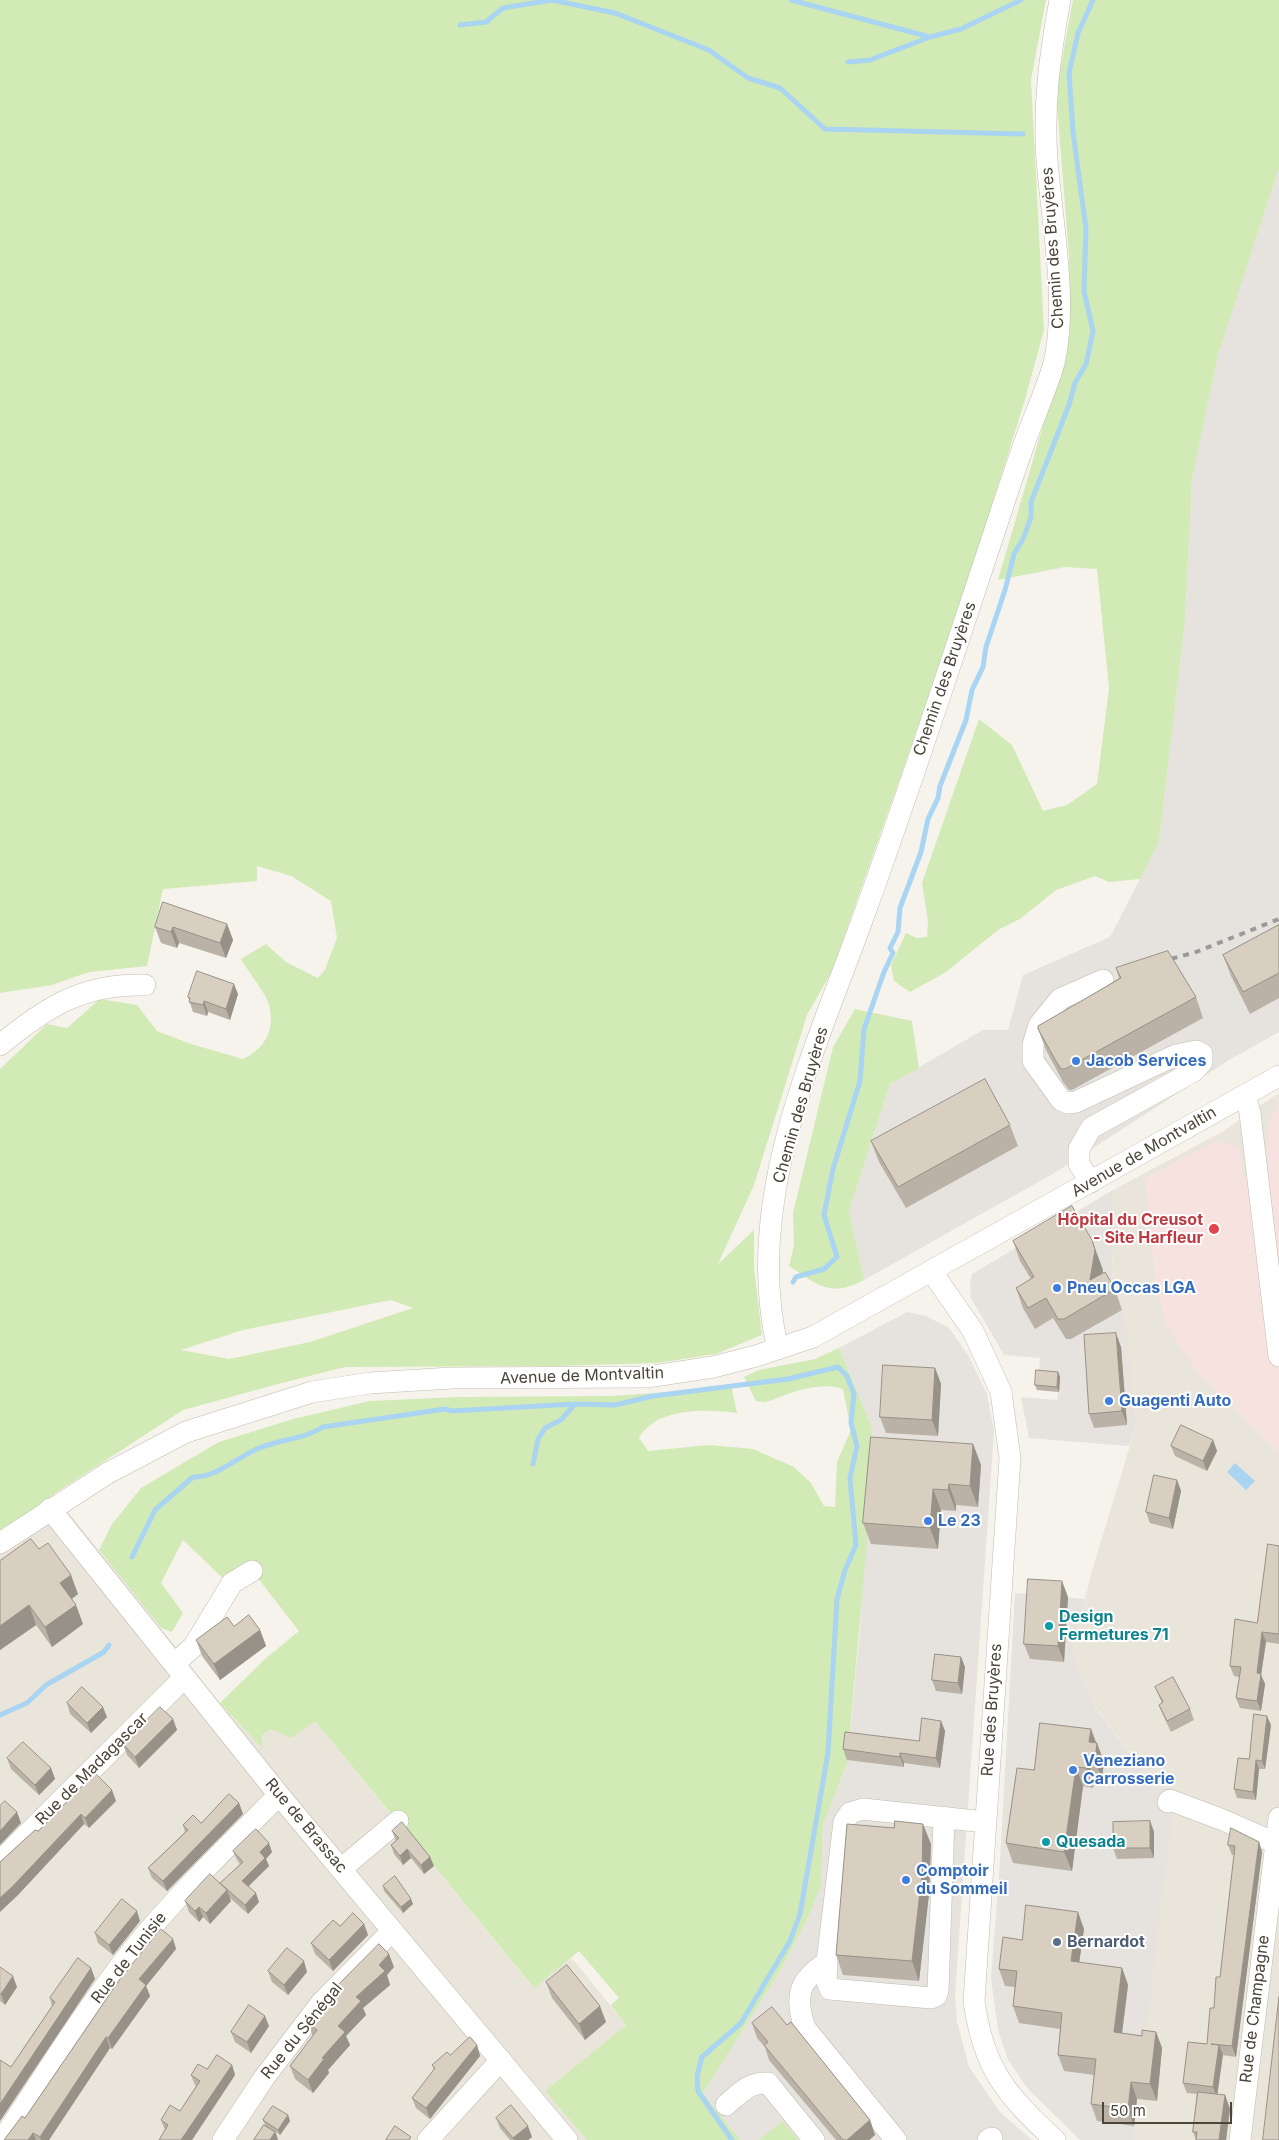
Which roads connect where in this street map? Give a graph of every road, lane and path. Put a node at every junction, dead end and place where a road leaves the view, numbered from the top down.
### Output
1 (1060, 0) edge
2 (1103, 980) dead end
3 (146, 985) dead end
4 (0, 1045) edge
5 (1279, 1076) edge
6 (1245, 1094) junction
7 (1091, 1182) junction
8 (1270, 1217) edge
9 (932, 1272) junction
10 (1275, 1292) edge
11 (778, 1349) junction
12 (1279, 1356) edge
13 (50, 1508) junction
14 (0, 1543) edge
15 (252, 1571) dead end
16 (179, 1671) junction
17 (279, 1795) junction
18 (1168, 1802) dead end
19 (944, 1817) junction
20 (1279, 1818) edge
21 (398, 1821) dead end
22 (985, 1822) junction
23 (1276, 1849) edge
24 (0, 1861) edge
25 (341, 1868) junction
26 (392, 1931) junction
27 (827, 1962) junction
28 (501, 2060) junction
29 (726, 2105) dead end
30 (2, 2140) edge
31 (223, 2140) edge
32 (428, 2140) edge
33 (567, 2140) edge
34 (814, 2140) edge
35 (896, 2140) edge
36 (1055, 2140) edge
37 (1240, 2140) edge

1 - 11 street, Chemin des Bruyères
2 - 7 street
3 - 4 street
5 - 6 street, Avenue de Montvaltin
6 - 7 street, Avenue de Montvaltin
6 - 8 street
7 - 9 street, Avenue de Montvaltin
8 - 10 street
9 - 11 street, Avenue de Montvaltin
9 - 22 street, Rue des Bruyères
10 - 12 street
11 - 13 street, Avenue de Montvaltin
13 - 14 street, Avenue de Montvaltin
13 - 16 street, Rue de Brassac
15 - 16 street, Rue de Madagascar
16 - 17 street, Rue de Brassac
16 - 24 street, Rue de Madagascar
17 - 25 street, Rue de Brassac
17 - 30 street, Rue de Tunisie
18 - 23 street
19 - 22 street
19 - 27 street
19 - 27 street
20 - 23 street, Rue de Champagne
21 - 25 street
22 - 36 street, Rue des Bruyères
23 - 37 street, Rue de Champagne
25 - 26 street, Rue de Brassac
26 - 28 street, Rue de Brassac
26 - 31 street, Rue du Sénégal
27 - 35 street
28 - 32 street
28 - 33 street, Rue de Brassac
29 - 34 street

